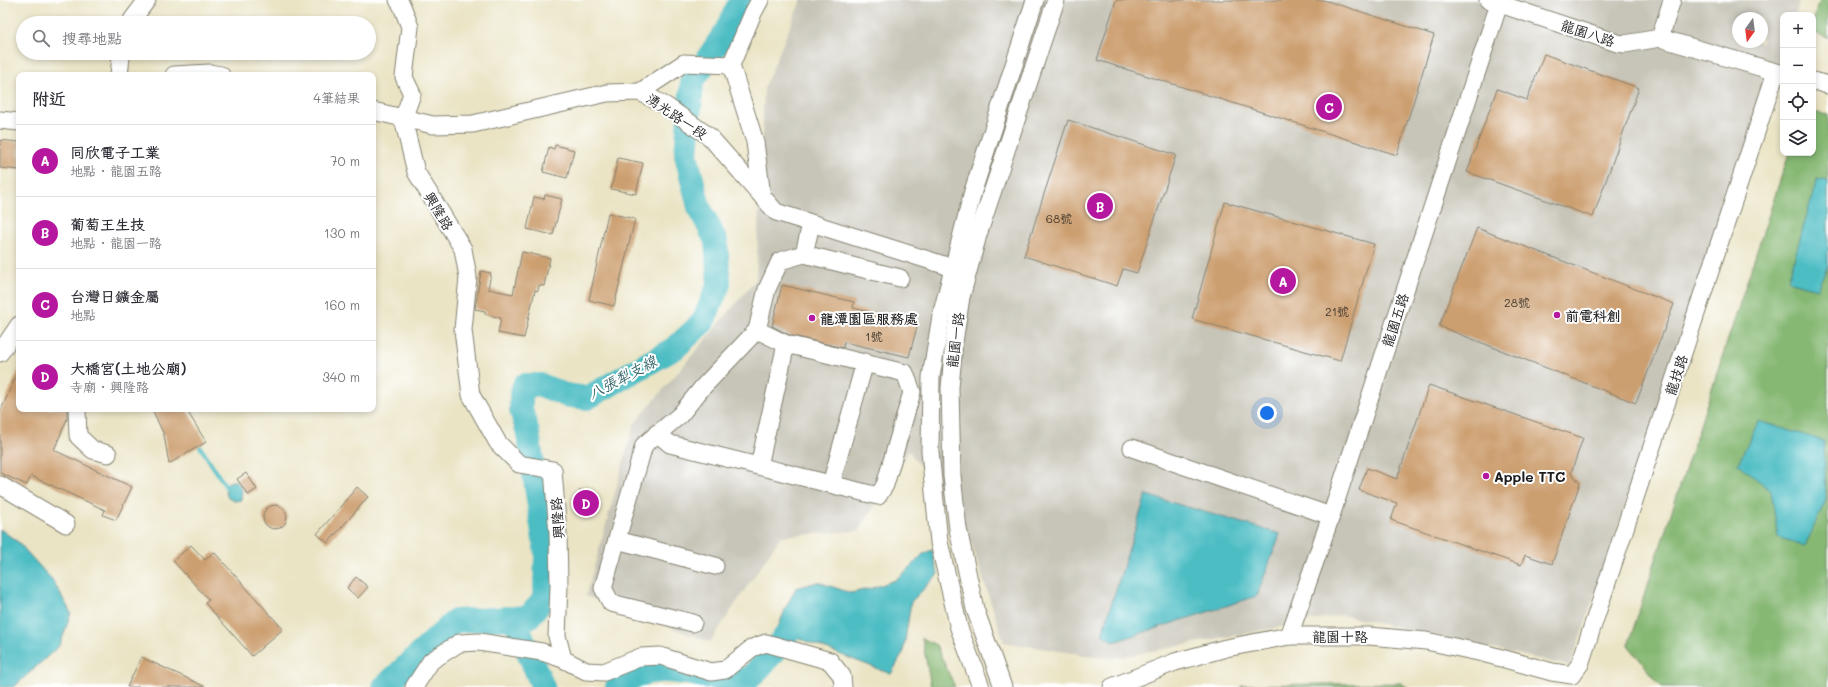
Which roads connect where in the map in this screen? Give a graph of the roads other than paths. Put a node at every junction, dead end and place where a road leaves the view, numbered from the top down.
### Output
1 (147, 0) edge
2 (398, 0) edge
3 (760, 0) edge
4 (1035, 0) edge
5 (1056, 0) edge
6 (1672, 0) edge
7 (1493, 2) edge
8 (135, 16) edge
9 (1660, 38) junction
10 (121, 60) edge
11 (731, 65) junction
12 (119, 72) edge
13 (1779, 73) edge
14 (1816, 82) edge
15 (1828, 85) edge
16 (640, 92) junction
17 (376, 112) edge
18 (403, 119) junction
19 (0, 120) edge
20 (16, 122) edge
21 (762, 196) junction
22 (810, 224) junction
23 (804, 254) junction
24 (960, 270) junction
25 (900, 278) dead end
26 (16, 329) edge
27 (758, 330) junction
28 (786, 344) junction
29 (0, 353) edge
30 (865, 362) junction
31 (77, 412) edge
32 (657, 434) junction
33 (1132, 448) dead end
34 (108, 454) dead end
35 (759, 466) junction
36 (832, 484) junction
37 (0, 485) edge
38 (1331, 516) junction
39 (66, 524) dead end
40 (617, 540) junction
41 (715, 566) dead end
42 (693, 622) dead end
43 (1289, 636) junction
44 (563, 660) junction
45 (1572, 675) joint
46 (414, 687) edge
47 (843, 687) edge
48 (981, 687) edge
49 (1003, 687) edge
50 (1112, 687) edge

1 - 8 street
2 - 18 street
3 - 11 street
4 - 24 street, 龍園一路
5 - 24 street, 龍園一路
6 - 9 street
7 - 9 street, 龍園八路
7 - 38 street, 龍園五路
9 - 13 street, 龍園八路
10 - 12 street
11 - 16 street
11 - 21 street
13 - 45 street, 龍技路
14 - 15 street
16 - 18 street, 湧光路一段
16 - 21 street, 湧光路一段
17 - 18 street, 湧光路一段
18 - 44 street, 興隆路
19 - 20 street
21 - 22 street, 湧光路一段
22 - 23 street
22 - 24 street, 湧光路一段
23 - 25 street
23 - 27 street
24 - 48 street, 龍園一路
24 - 49 street, 龍園一路
26 - 29 street
27 - 28 street
27 - 32 street
28 - 30 street
28 - 35 street
30 - 36 street
30 - 36 street
31 - 34 street
32 - 35 street
32 - 40 street
33 - 38 street
35 - 36 street
37 - 39 street
38 - 43 street, 龍園五路
40 - 41 street
40 - 42 street
43 - 45 street, 龍園十路
43 - 50 street, 龍園十路
44 - 46 street
44 - 47 street

